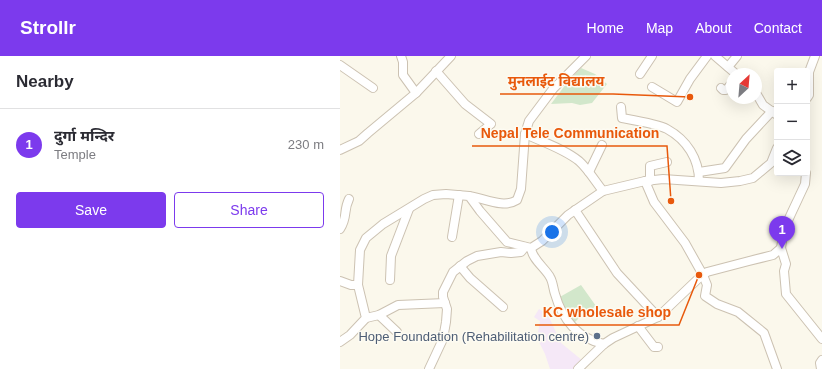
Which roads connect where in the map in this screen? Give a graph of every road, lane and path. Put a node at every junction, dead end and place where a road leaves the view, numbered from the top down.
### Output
1 (401, 56) edge
2 (450, 56) edge
3 (586, 56) edge
4 (652, 56) edge
5 (707, 56) edge
6 (715, 56) edge
7 (737, 56) edge
8 (815, 56) edge
9 (340, 65) edge
10 (728, 67) joint
11 (810, 69) edge
12 (436, 71) junction
13 (640, 74) dead end
14 (652, 87) dead end
15 (373, 88) dead end
16 (721, 88) dead end
17 (726, 90) edge
18 (416, 93) junction
19 (762, 104) edge
20 (621, 107) dead end
21 (774, 113) edge
22 (479, 134) dead end
23 (525, 134) junction
24 (602, 146) dead end
25 (340, 150) edge
26 (774, 156) edge
27 (667, 162) dead end
28 (589, 172) junction
29 (699, 172) junction
30 (806, 176) edge
31 (648, 181) junction
32 (699, 181) junction
33 (603, 191) junction
34 (459, 195) junction
35 (469, 196) junction
36 (348, 199) dead end
37 (409, 209) junction
38 (575, 210) junction
39 (340, 229) edge
40 (452, 238) dead end
41 (528, 248) junction
42 (781, 248) junction
43 (460, 266) junction
44 (703, 275) junction
45 (390, 280) dead end
46 (340, 282) edge
47 (358, 285) junction
48 (445, 303) junction
49 (503, 307) dead end
50 (379, 315) junction
51 (658, 317) junction
52 (366, 318) junction
53 (638, 326) junction
54 (396, 332) dead end
55 (821, 335) edge
56 (340, 342) edge
57 (604, 344) junction
58 (658, 347) dead end
59 (822, 360) edge
60 (588, 365) edge
61 (431, 367) edge
62 (578, 369) edge
63 (777, 369) edge
64 (821, 369) edge

1 - 18 street
2 - 12 street
3 - 23 street
4 - 13 street
5 - 14 street
6 - 10 street
7 - 10 street
8 - 11 street
9 - 15 street
12 - 18 street
12 - 22 street
16 - 17 street
18 - 25 street
19 - 21 street
20 - 29 street
21 - 29 street
23 - 28 street
23 - 35 street
24 - 28 street
26 - 32 street
27 - 31 street
28 - 33 street
29 - 32 street
30 - 42 street
31 - 32 street
31 - 33 street
31 - 44 street
33 - 38 street
34 - 35 street
34 - 37 street
34 - 40 street
35 - 41 street
36 - 39 street
37 - 45 street
37 - 47 street
38 - 41 street
38 - 51 street
41 - 43 street
41 - 57 street
42 - 44 street
42 - 55 street
43 - 48 street
43 - 49 street
44 - 51 street
44 - 63 street
46 - 47 street
47 - 52 street
48 - 50 street
48 - 61 street
50 - 52 street
50 - 54 street
51 - 53 street
52 - 56 street
53 - 57 street
53 - 58 street
57 - 60 street
59 - 64 street
60 - 62 street

